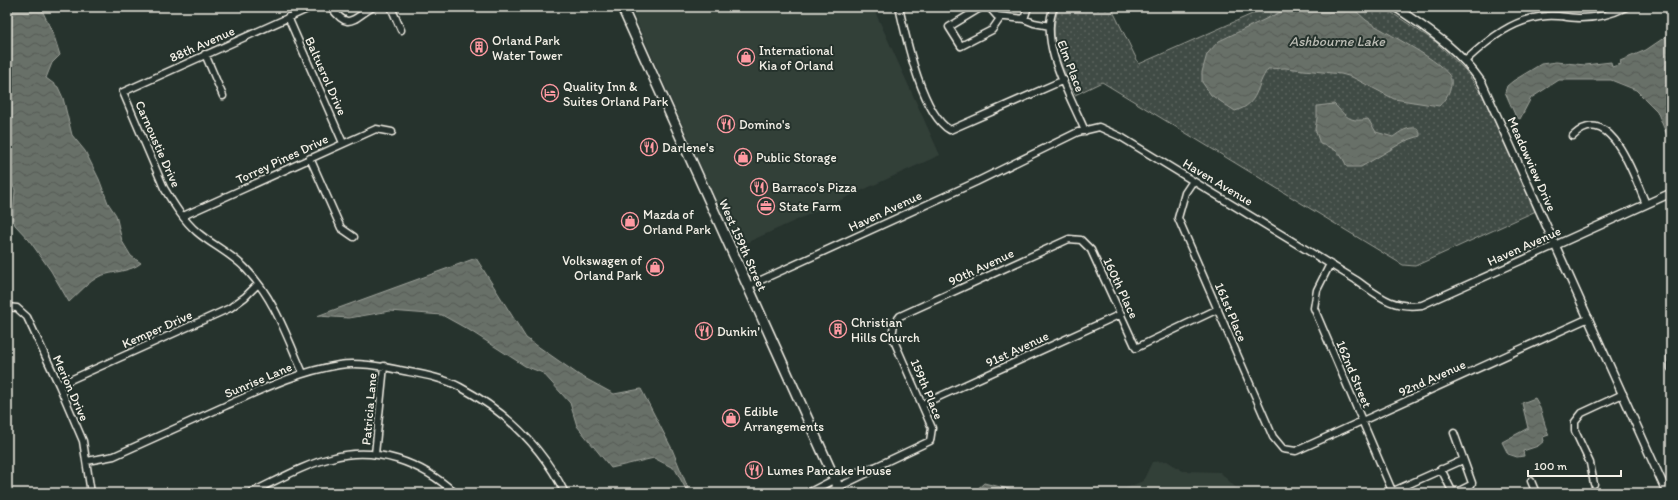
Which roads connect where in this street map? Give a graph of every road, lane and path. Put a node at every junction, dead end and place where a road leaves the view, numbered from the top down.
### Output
1 (312, 7) edge
2 (331, 7) edge
3 (373, 7) edge
4 (391, 7) edge
5 (622, 7) edge
6 (899, 7) edge
7 (982, 7) edge
8 (989, 7) edge
9 (1028, 7) edge
10 (1054, 7) edge
11 (1395, 7) edge
12 (1622, 8) edge
13 (288, 17) junction
14 (1001, 17) junction
15 (1024, 19) junction
16 (1050, 26) junction
17 (401, 30) dead end
18 (205, 54) junction
19 (1465, 60) junction
20 (1064, 80) junction
21 (124, 92) joint
22 (223, 96) dead end
23 (1086, 131) junction
24 (392, 132) dead end
25 (1573, 136) dead end
26 (343, 143) junction
27 (310, 158) junction
28 (1193, 181) junction
29 (1671, 192) edge
30 (1646, 204) junction
31 (183, 216) junction
32 (354, 237) dead end
33 (1081, 240) joint
34 (1556, 245) junction
35 (1330, 264) junction
36 (258, 284) junction
37 (748, 286) junction
38 (7, 307) edge
39 (1218, 309) junction
40 (1121, 314) junction
41 (1589, 318) junction
42 (894, 324) joint
43 (1671, 339) edge
44 (384, 366) junction
45 (1671, 368) edge
46 (303, 373) junction
47 (59, 385) junction
48 (1622, 394) junction
49 (923, 404) junction
50 (1362, 421) junction
51 (1454, 433) dead end
52 (1283, 449) joint
53 (376, 454) junction
54 (1462, 460) junction
55 (87, 461) junction
56 (877, 466) junction
57 (1441, 470) junction
58 (1531, 481) dead end
59 (1594, 484) dead end
60 (838, 487) edge
61 (1391, 492) edge
62 (91, 493) edge
63 (250, 493) edge
64 (455, 493) edge
65 (565, 493) edge
66 (808, 493) edge
67 (826, 493) edge
68 (1536, 493) edge
69 (1667, 493) edge

1 - 13 street, 88th Avenue
2 - 3 street
4 - 17 street
5 - 37 main road, West 159th Street
6 - 20 street
7 - 14 street
8 - 14 street
9 - 15 street
10 - 16 street, Elm Place
11 - 19 street, Meadowview Drive
12 - 19 street
13 - 18 street, 88th Avenue
13 - 26 street, Baltusrol Drive
14 - 15 street
15 - 16 street
16 - 20 street, Elm Place
18 - 21 street, 88th Avenue
18 - 22 street
19 - 34 street, Meadowview Drive
20 - 23 street, Elm Place
21 - 31 street, Carnoustie Drive
23 - 28 street, Haven Avenue
23 - 37 street, Haven Avenue
24 - 26 street, Torrey Pines Drive
25 - 30 street
26 - 27 street, Torrey Pines Drive
27 - 31 street, Torrey Pines Drive
27 - 32 street
28 - 35 street, Haven Avenue
28 - 39 street, 161st Place
29 - 30 street, Haven Avenue
30 - 34 street, Haven Avenue
31 - 36 street, Carnoustie Drive
33 - 40 street, 160th Place
33 - 42 street, 90th Avenue
34 - 35 street, Haven Avenue
34 - 41 street, Meadowview Drive
35 - 50 street, 162nd Street
36 - 46 street, Carnoustie Drive
36 - 47 street, Kemper Drive
37 - 60 main road, West 159th Street
38 - 47 street, Merion Drive
39 - 40 street, 160th Place
39 - 52 street, 161st Place
40 - 49 street, 91st Avenue
41 - 48 street, Meadowview Drive
41 - 50 street, 92nd Avenue
42 - 49 street, 159th Place
43 - 45 street
44 - 46 street, Sunrise Lane
44 - 53 street, Patricia Lane
44 - 65 street, Sunrise Lane
46 - 55 street, Sunrise Lane
47 - 55 street, Merion Drive
48 - 59 street
48 - 69 street, Meadowview Drive
49 - 56 street, 159th Place
50 - 52 street, 92nd Avenue
50 - 61 street, 162nd Street
51 - 54 street
53 - 63 street
53 - 64 street
54 - 57 street
54 - 57 street
55 - 62 street, Merion Drive
56 - 60 street
56 - 60 street
57 - 61 street
58 - 68 street
60 - 66 street
60 - 67 street

